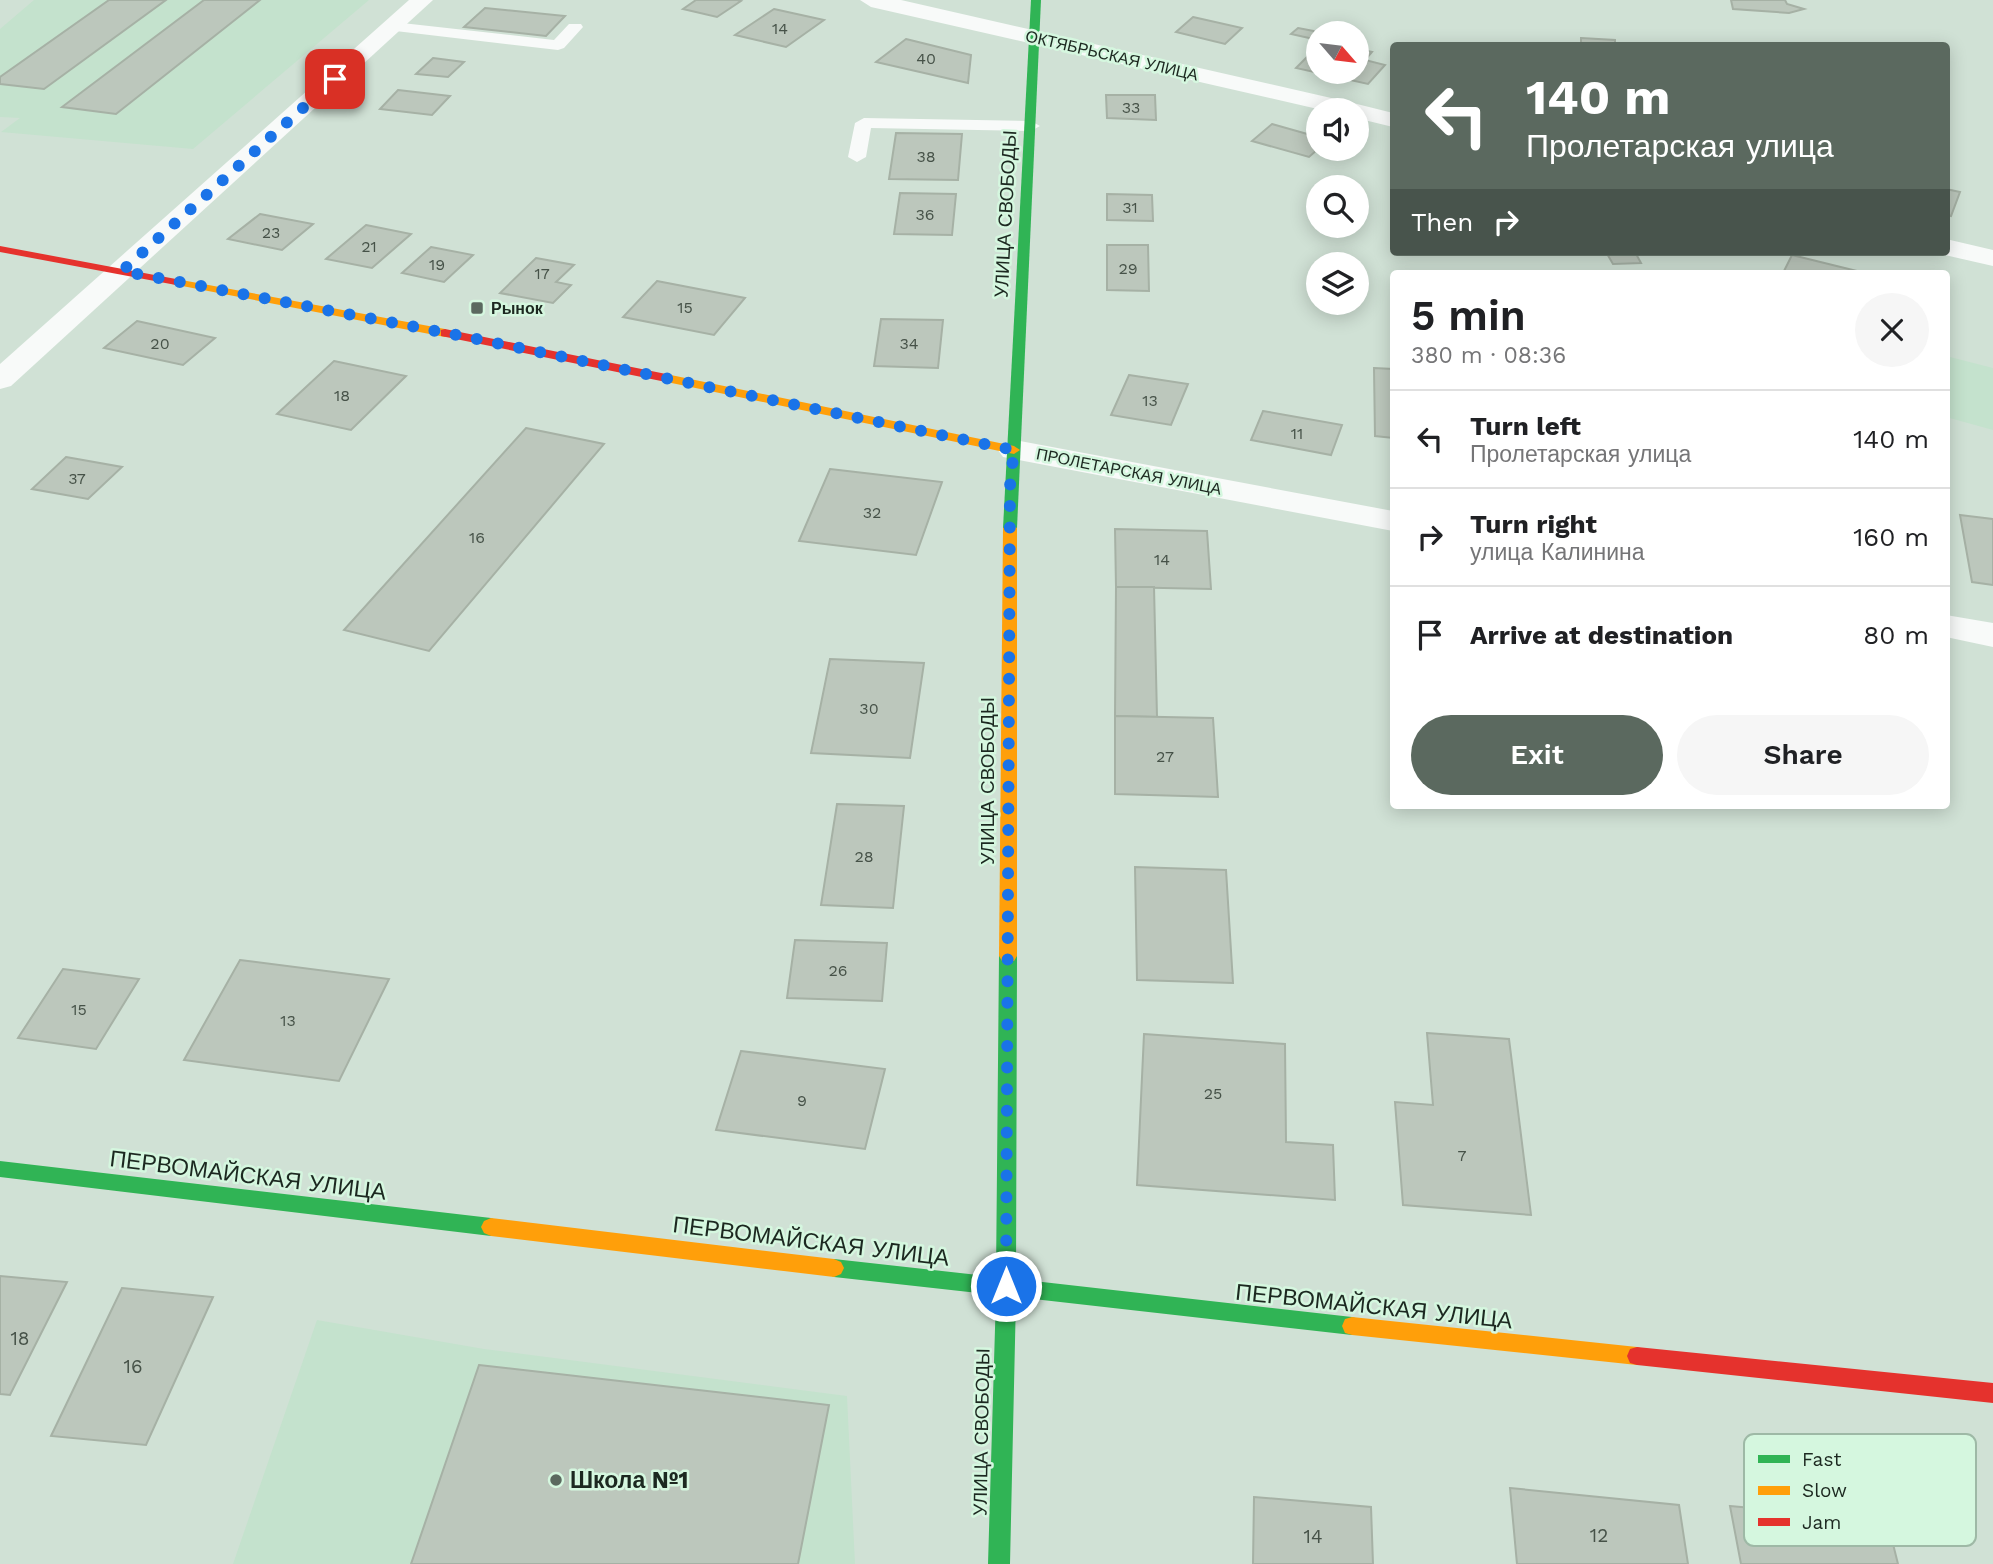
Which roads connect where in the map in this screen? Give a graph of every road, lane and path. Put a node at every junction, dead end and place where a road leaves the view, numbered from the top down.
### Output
1 (422, 0) edge
2 (871, 0) edge
3 (1036, 0) edge
4 (393, 27) junction
5 (575, 27) dead end
6 (1033, 36) junction
7 (1306, 100) edge
8 (1369, 114) edge
9 (1390, 119) edge
10 (1031, 126) junction
11 (857, 157) dead end
12 (1950, 248) edge
13 (0, 249) edge
14 (1993, 258) edge
15 (122, 271) junction
16 (0, 380) edge
17 (1014, 450) junction
18 (1390, 520) edge
19 (1950, 627) edge
20 (1993, 635) edge
21 (0, 1169) edge
22 (1006, 1286) junction
23 (1993, 1393) edge
24 (999, 1564) edge

1 - 4 street
2 - 6 street, ОКТЯБРЬСКАЯ УЛИЦА
3 - 6 street, УЛИЦА СВОБОДЫ
4 - 5 lane
4 - 15 street
6 - 7 street, ОКТЯБРЬСКАЯ УЛИЦА
6 - 10 street, УЛИЦА СВОБОДЫ
8 - 9 street, ОКТЯБРЬСКАЯ УЛИЦА
10 - 11 lane
10 - 17 street, УЛИЦА СВОБОДЫ
12 - 14 street
13 - 15 street, ПРОЛЕТАРСКАЯ УЛИЦА
15 - 16 street
15 - 17 street, ПРОЛЕТАРСКАЯ УЛИЦА
17 - 18 street, ПРОЛЕТАРСКАЯ УЛИЦА
17 - 22 street, УЛИЦА СВОБОДЫ
19 - 20 street
21 - 22 street, ПЕРВОМАЙСКАЯ УЛИЦА
22 - 23 street, ПЕРВОМАЙСКАЯ УЛИЦА
22 - 24 street, УЛИЦА СВОБОДЫ

